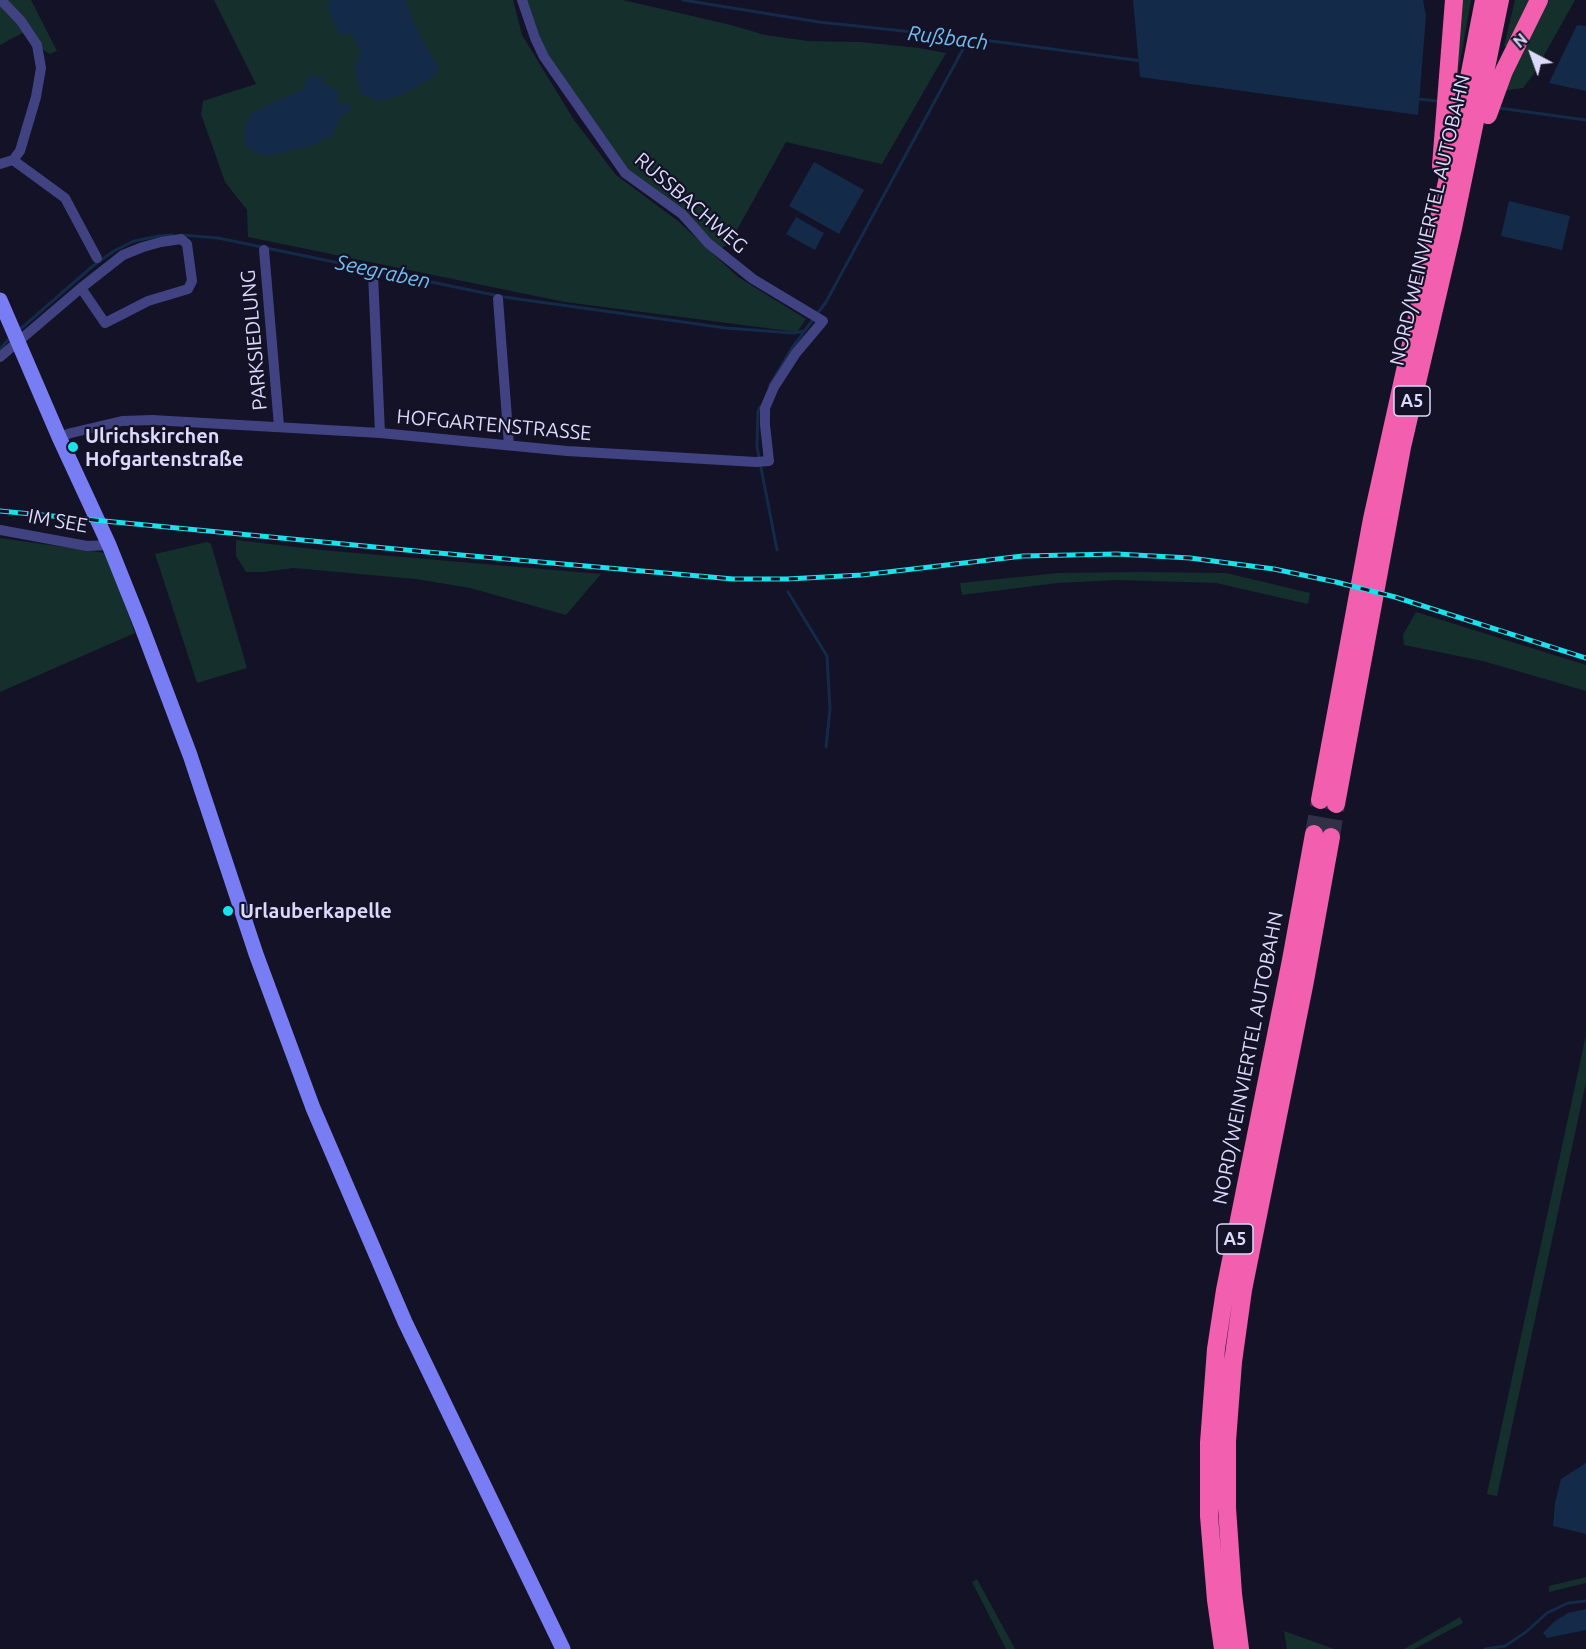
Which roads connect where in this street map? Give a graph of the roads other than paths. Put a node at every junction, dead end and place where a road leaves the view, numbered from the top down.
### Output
1 (1, 0) edge
2 (522, 0) edge
3 (1454, 0) edge
4 (1484, 0) edge
5 (1500, 0) edge
6 (1539, 0) edge
7 (14, 160) junction
8 (0, 164) edge
9 (1445, 227) junction
10 (264, 250) dead end
11 (97, 258) dead end
12 (373, 274) dead end
13 (81, 288) junction
14 (498, 299) dead end
15 (0, 300) edge
16 (817, 318) joint
17 (16, 335) junction
18 (0, 357) edge
19 (279, 426) junction
20 (380, 433) junction
21 (59, 437) junction
22 (509, 445) junction
23 (0, 530) edge
24 (109, 545) junction
25 (1328, 802) tunnel mouth
26 (563, 1649) edge
27 (1223, 1649) edge
28 (1240, 1649) edge

1 - 7 street
2 - 16 street, RUSSBACHWEG
3 - 9 highway
4 - 9 highway, NORD/WEINVIERTEL AUTOBAHN / A5
5 - 9 highway, NORD/WEINVIERTEL AUTOBAHN / A5
6 - 9 highway
7 - 8 street
7 - 11 street
9 - 25 highway, NORD/WEINVIERTEL AUTOBAHN / A5
10 - 19 street, PARKSIEDLUNG
12 - 20 street
13 - 13 street
13 - 17 street
14 - 22 street
15 - 17 street
16 - 22 street, HOFGARTENSTRASSE
17 - 18 street
17 - 21 street
19 - 20 street, HOFGARTENSTRASSE
19 - 21 street, HOFGARTENSTRASSE
20 - 22 street, HOFGARTENSTRASSE
21 - 24 street
23 - 24 street, IM SEE
24 - 26 street
27 - 28 highway, NORD/WEINVIERTEL AUTOBAHN / A5

